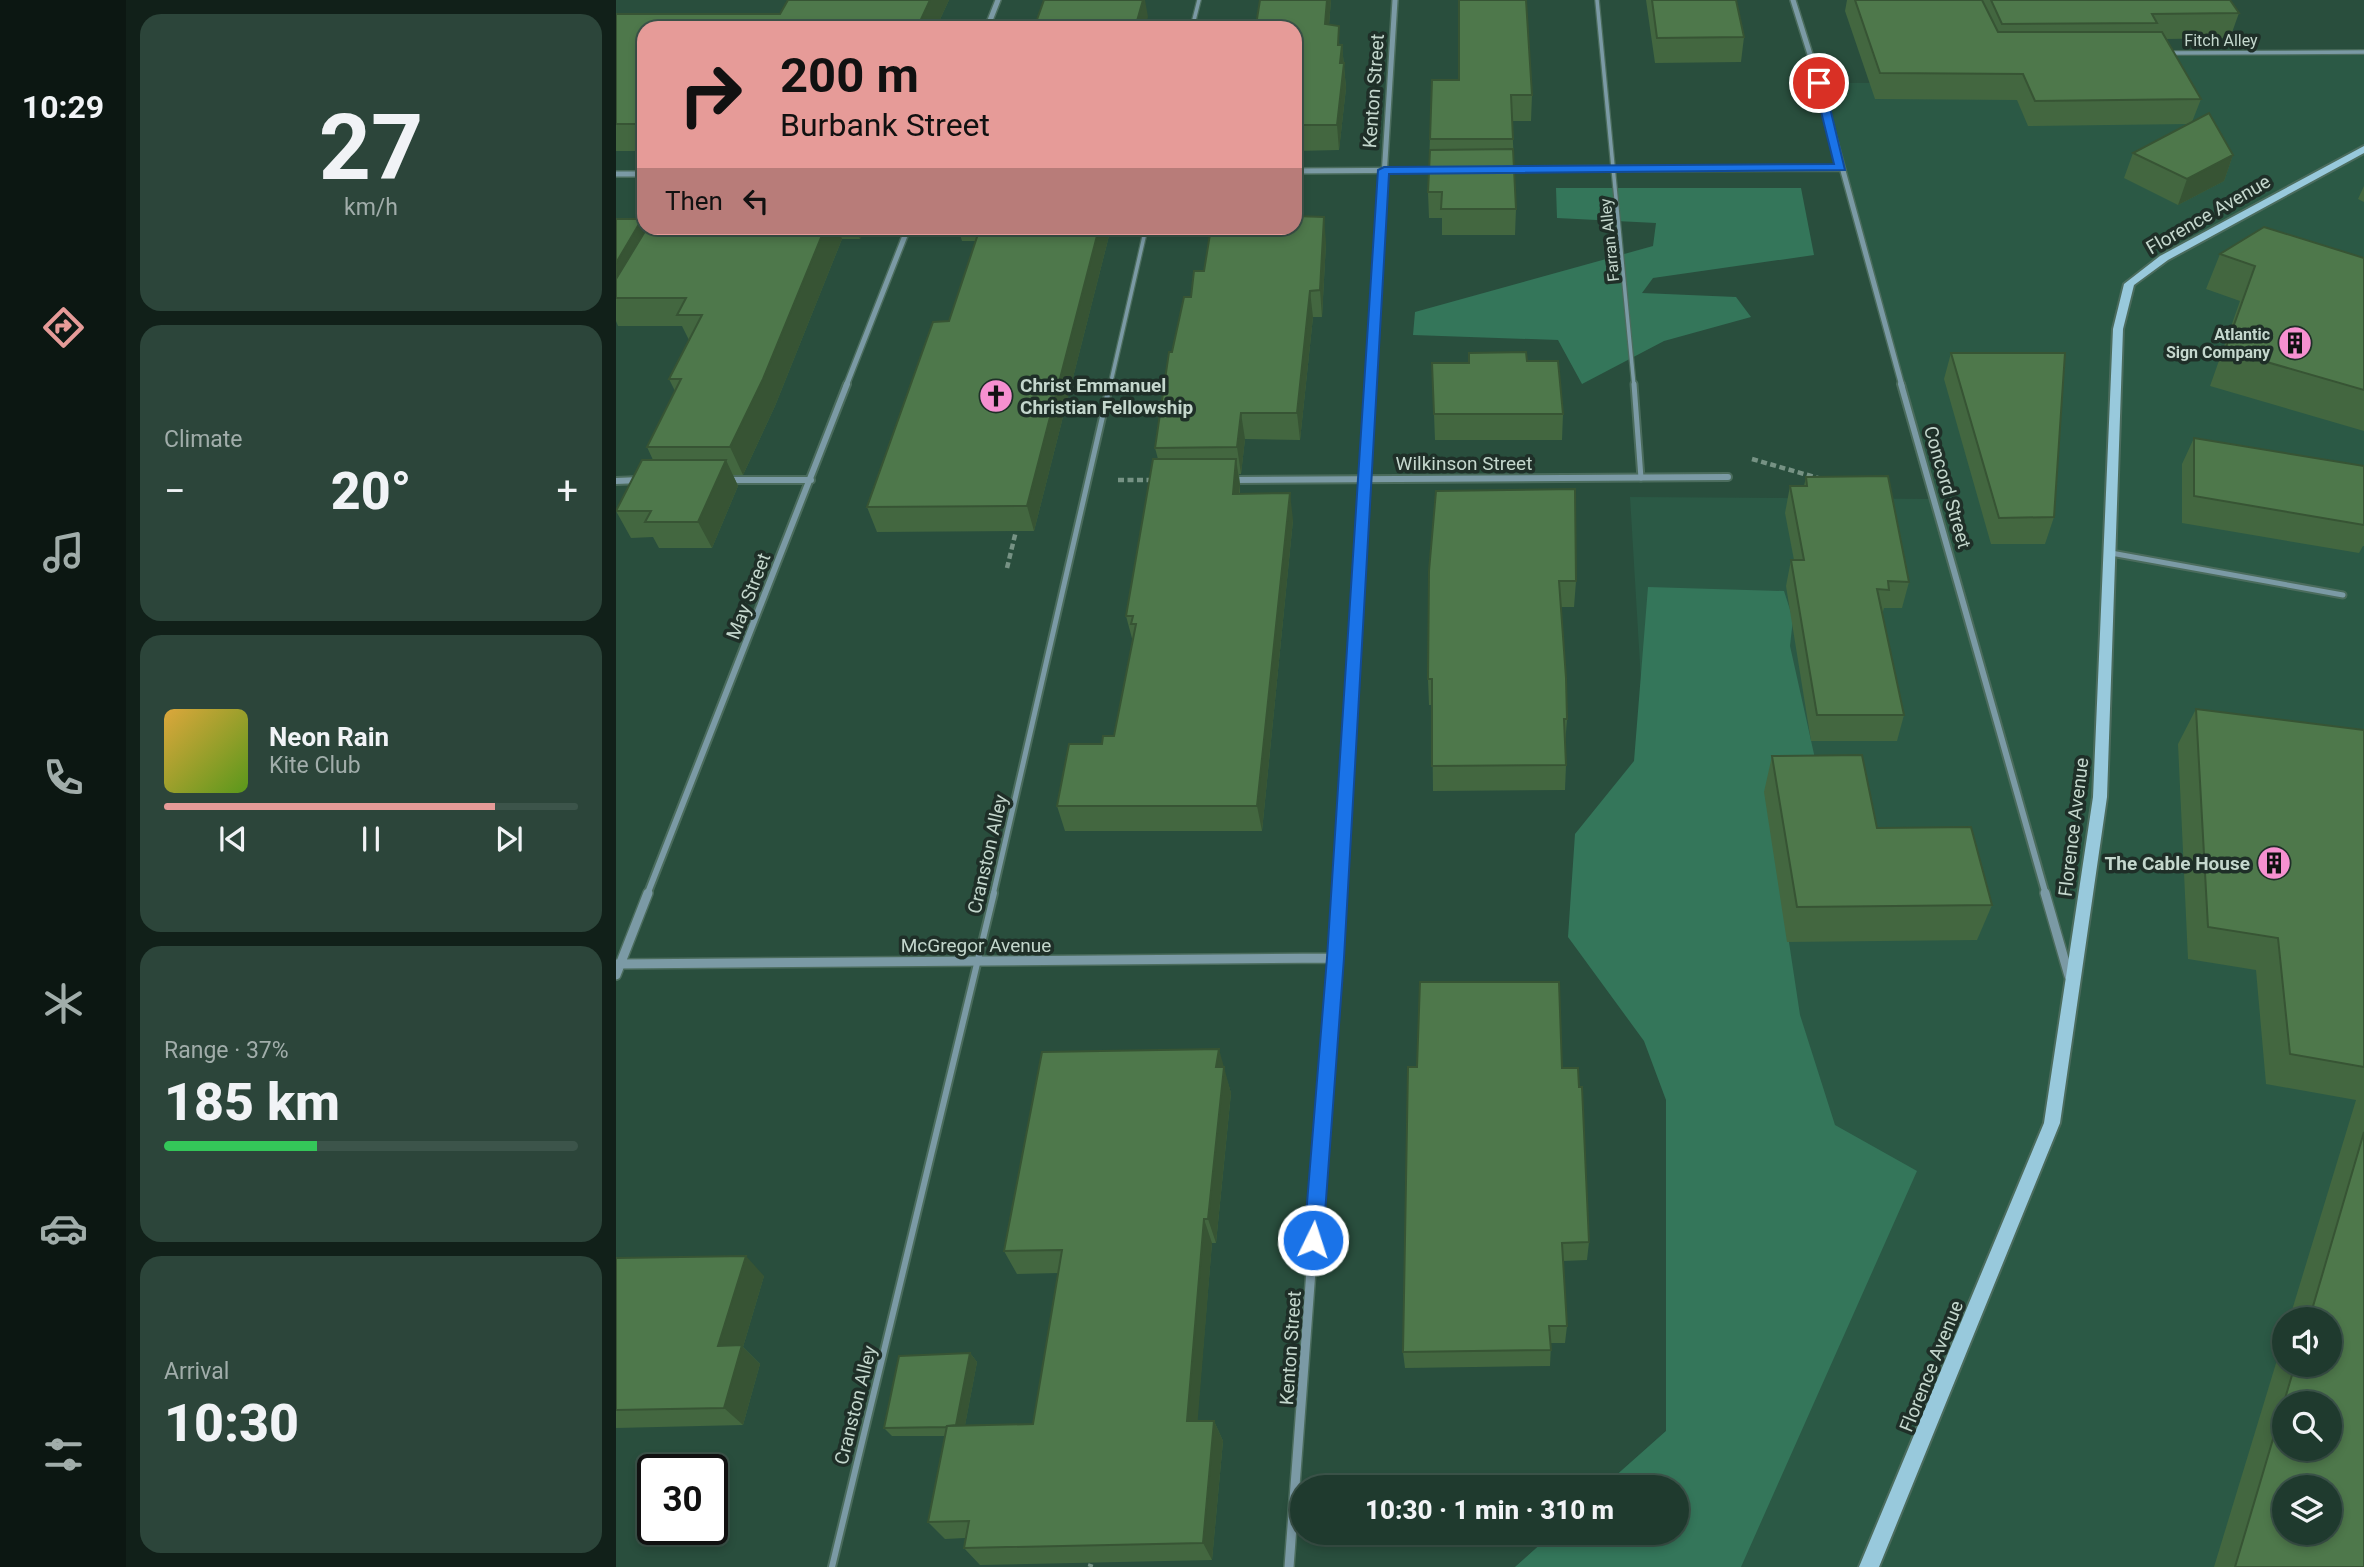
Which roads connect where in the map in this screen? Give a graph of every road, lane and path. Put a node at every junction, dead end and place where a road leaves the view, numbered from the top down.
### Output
1 (998, 0) edge
2 (1199, 0) edge
3 (1395, 0) edge
4 (1597, 0) edge
5 (1793, 0) edge
6 (990, 21) edge
7 (1194, 21) edge
8 (2158, 52) edge
9 (2364, 52) edge
10 (2364, 149) edge
11 (1614, 168) junction
12 (1841, 168) junction
13 (1492, 169) edge
14 (1302, 170) edge
15 (1384, 170) junction
16 (1451, 170) edge
17 (616, 174) edge
18 (637, 174) edge
19 (905, 235) edge
20 (1144, 235) edge
21 (1740, 455) dead end
22 (1728, 477) dead end
23 (1641, 478) junction
24 (1365, 479) junction
25 (723, 480) edge
26 (811, 480) junction
27 (1089, 480) junction
28 (1158, 480) edge
29 (1228, 480) edge
30 (616, 481) edge
31 (643, 481) edge
32 (1828, 482) edge
33 (1016, 531) edge
34 (2108, 552) junction
35 (1007, 568) dead end
36 (2343, 596) dead end
37 (1335, 958) junction
38 (978, 961) junction
39 (618, 964) edge
40 (616, 975) edge
41 (2071, 983) junction
42 (832, 1567) edge
43 (1289, 1567) edge
44 (1869, 1567) edge

1 - 6 street
2 - 7 lane
3 - 15 street, Kenton Street
4 - 11 lane, Farran Alley
5 - 12 street, Concord Street
8 - 9 lane, Fitch Alley
10 - 34 street, Florence Avenue
11 - 12 street
11 - 13 street
11 - 23 lane, Farran Alley
12 - 41 street, Concord Street
14 - 15 street
15 - 16 street
15 - 24 street, Kenton Street
17 - 18 street
19 - 26 street, May Street
20 - 27 lane, Cranston Alley
21 - 32 path
22 - 23 street, Wilkinson Street
23 - 24 street, Wilkinson Street
24 - 29 street, Wilkinson Street
24 - 37 street, Kenton Street
25 - 26 street
26 - 39 street, May Street
27 - 28 path
27 - 38 lane, Cranston Alley
30 - 31 street
33 - 35 path
34 - 36 lane
34 - 41 street, Florence Avenue
37 - 38 street, McGregor Avenue
37 - 43 street, Kenton Street
38 - 39 street, McGregor Avenue
38 - 42 lane, Cranston Alley
39 - 40 street, May Street
41 - 44 street, Florence Avenue

